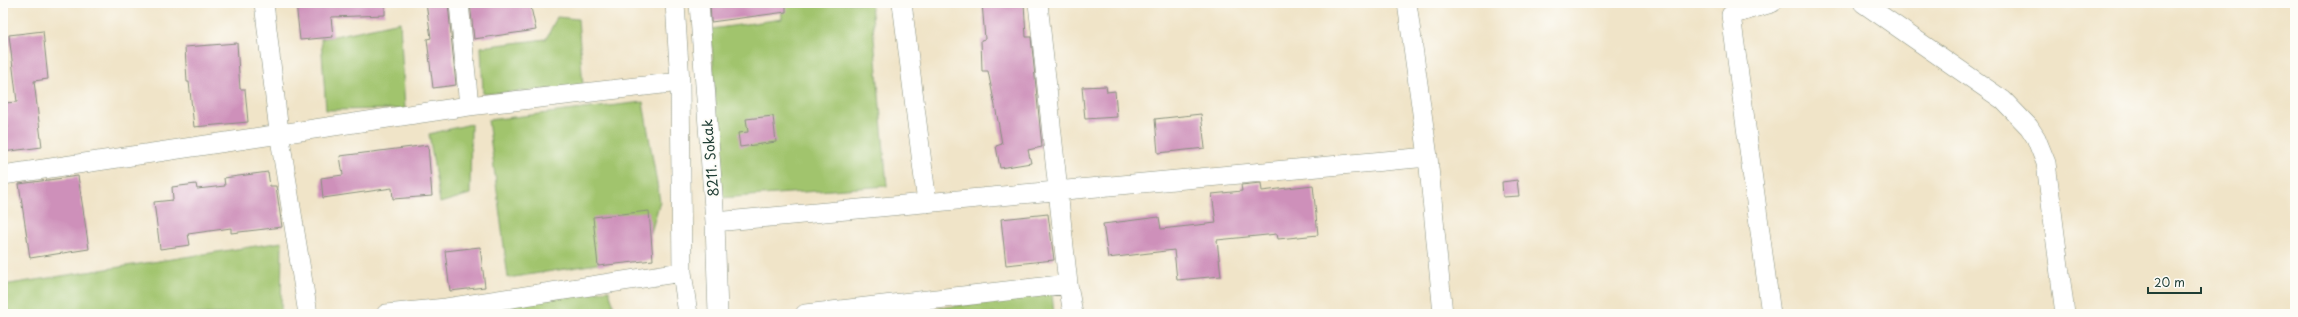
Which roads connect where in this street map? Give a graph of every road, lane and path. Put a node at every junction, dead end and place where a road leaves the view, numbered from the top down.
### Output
1 (264, 3) edge
2 (459, 3) edge
3 (675, 3) edge
4 (699, 3) edge
5 (902, 3) edge
6 (1038, 3) edge
7 (1407, 3) edge
8 (1772, 3) edge
9 (1863, 3) edge
10 (680, 82) junction
11 (469, 106) junction
12 (279, 132) junction
13 (1428, 157) junction
14 (3, 175) edge
15 (1058, 192) junction
16 (927, 203) junction
17 (715, 222) junction
18 (682, 272) junction
19 (1068, 284) junction
20 (308, 314) edge
21 (386, 314) edge
22 (688, 314) edge
23 (718, 314) edge
24 (805, 314) edge
25 (1073, 314) edge
26 (1443, 314) edge
27 (1770, 314) edge
28 (2065, 314) edge

1 - 12 street
2 - 11 street
3 - 10 street
4 - 17 street, 8211. Sokak
5 - 16 street
6 - 15 street
7 - 13 street
8 - 27 street
9 - 28 street
10 - 11 street
10 - 18 street
11 - 12 street
12 - 14 street
12 - 20 street
13 - 15 street
13 - 26 street
15 - 16 street
15 - 19 street
16 - 17 street
17 - 23 street, 8211. Sokak
18 - 21 street
18 - 22 street
19 - 24 street
19 - 25 street

